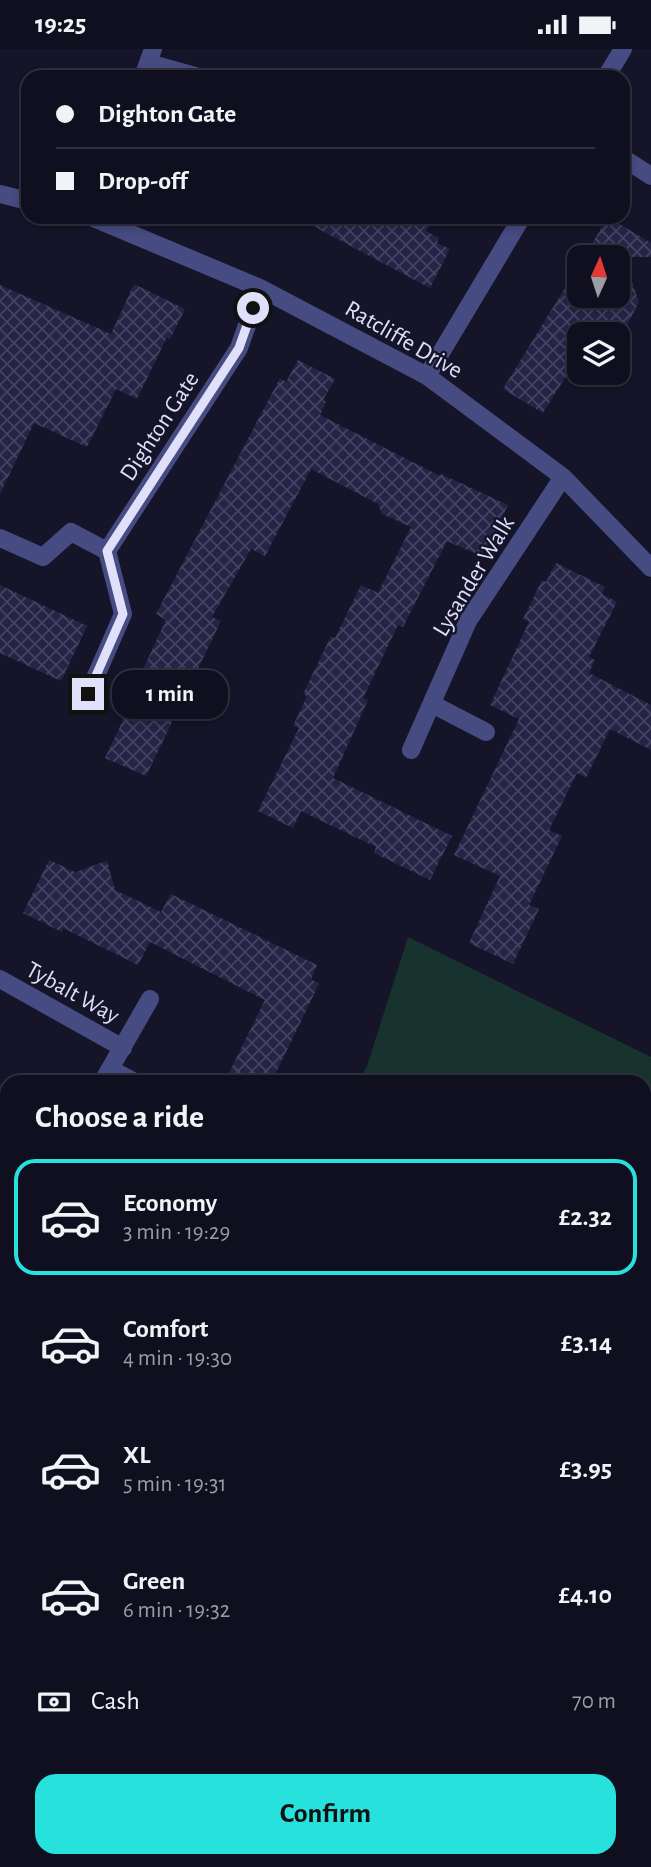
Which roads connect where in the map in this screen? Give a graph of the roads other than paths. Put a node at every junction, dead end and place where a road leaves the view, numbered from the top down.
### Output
1 (623, 49) edge
2 (148, 63) edge
3 (173, 70) edge
4 (610, 70) edge
5 (630, 162) edge
6 (651, 176) edge
7 (0, 194) edge
8 (21, 199) edge
9 (109, 224) edge
10 (518, 224) edge
11 (260, 288) junction
12 (427, 376) junction
13 (563, 477) junction
14 (0, 538) edge
15 (107, 551) junction
16 (651, 568) edge
17 (88, 694) dead end
18 (432, 704) junction
19 (486, 732) dead end
20 (411, 750) dead end
21 (0, 979) edge
22 (150, 999) dead end
23 (123, 1048) junction
24 (106, 1075) edge

1 - 4 street
2 - 3 street
5 - 6 street
7 - 8 street
9 - 11 street, Ratcliffe Drive
10 - 12 street
11 - 12 street, Ratcliffe Drive
11 - 15 street, Dighton Gate
12 - 13 street, Ratcliffe Drive
13 - 16 street, Ratcliffe Drive
13 - 18 street, Lysander Walk
14 - 15 street
15 - 17 street
18 - 19 street
18 - 20 street, Lysander Walk
21 - 23 street, Tybalt Way
22 - 23 street, Tybalt Way
23 - 24 street, Tybalt Way

